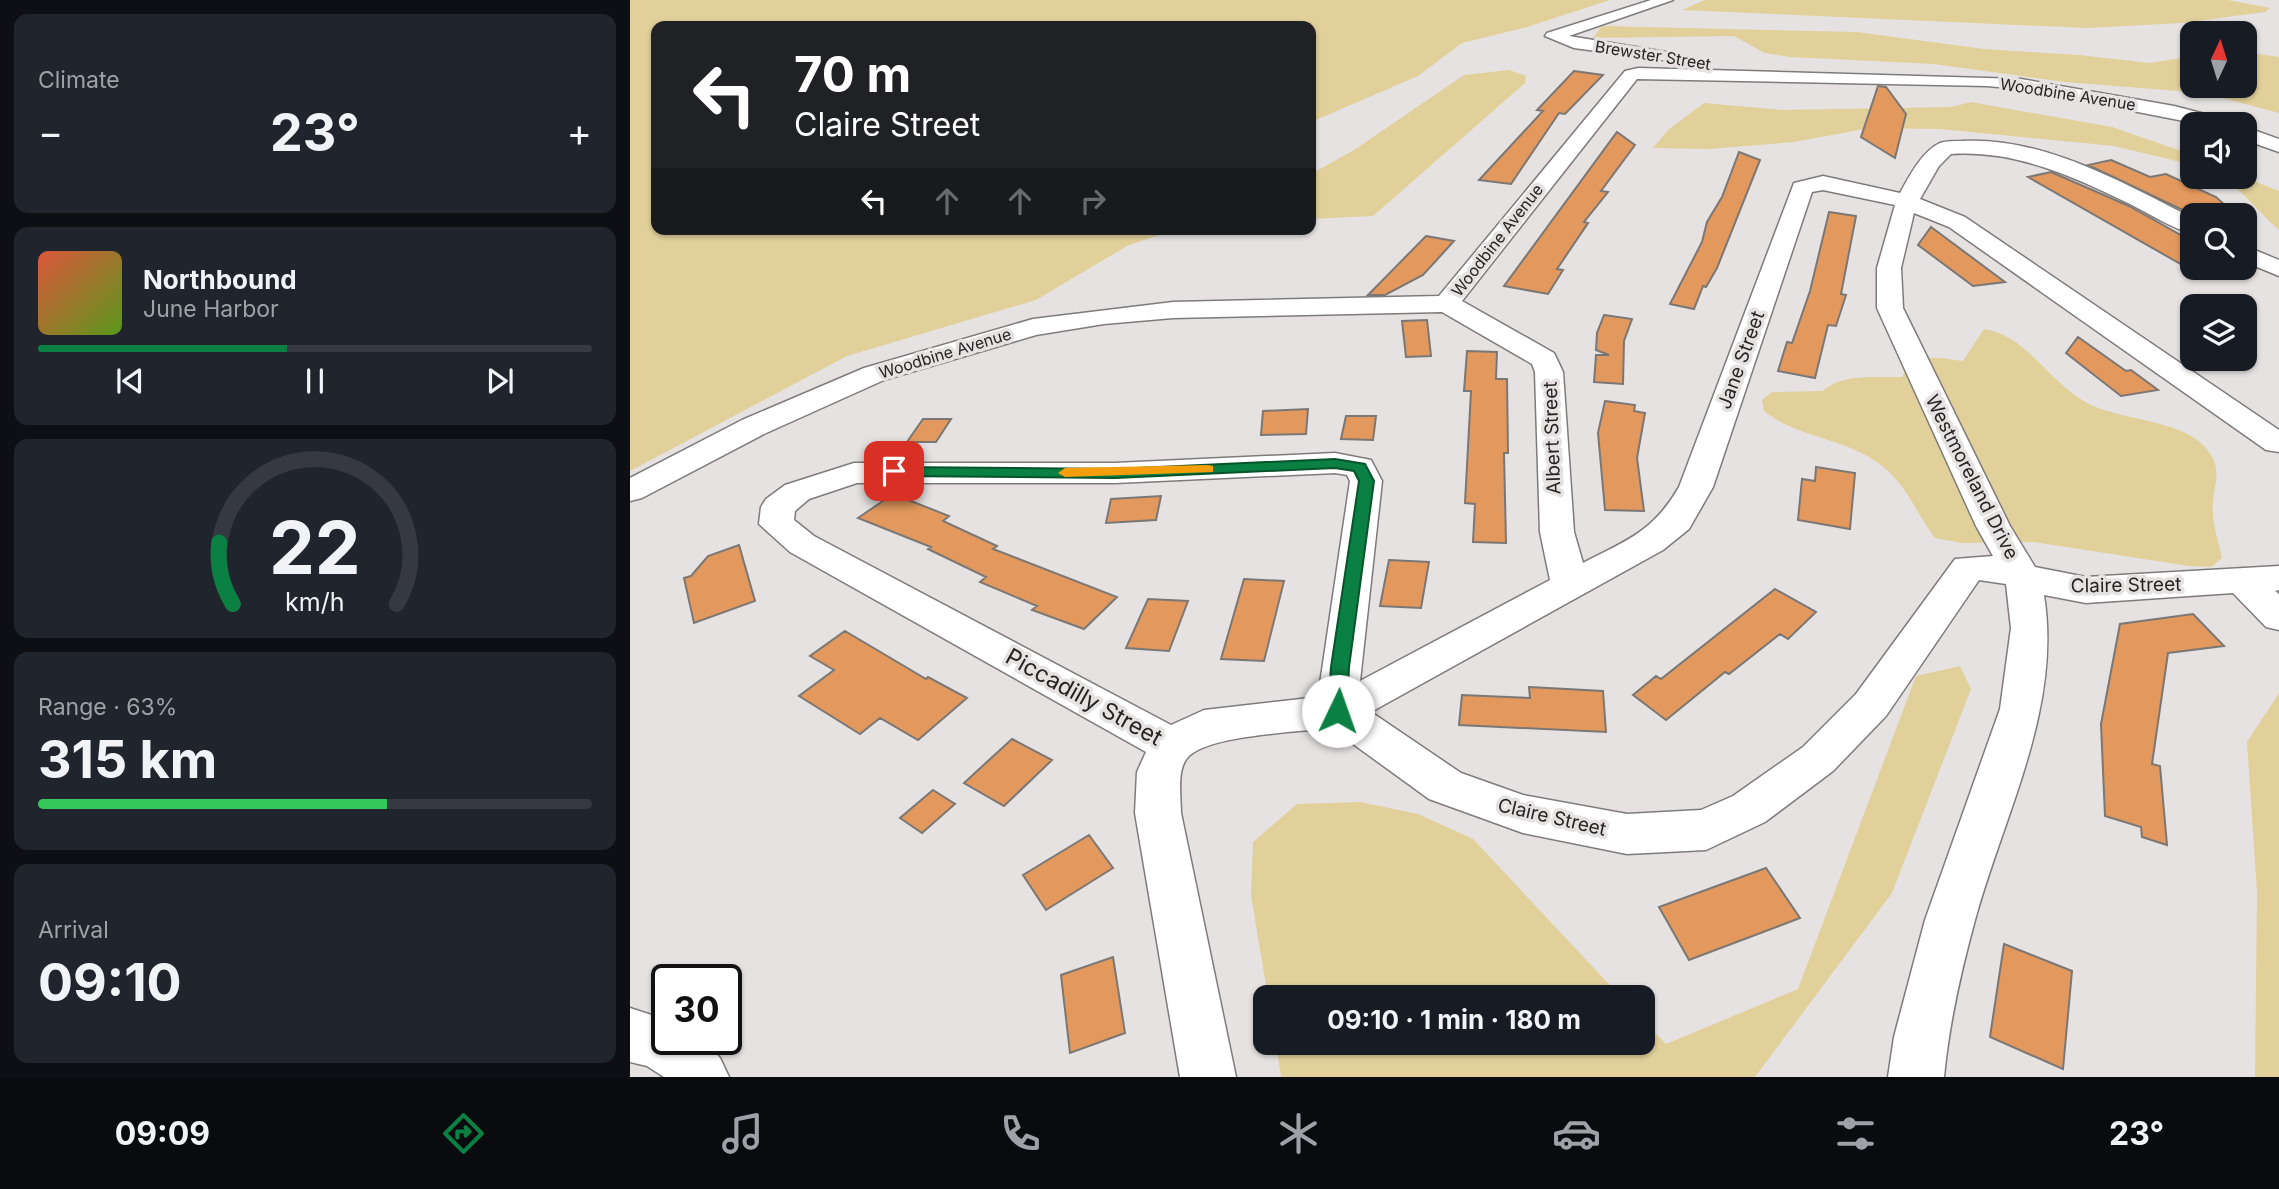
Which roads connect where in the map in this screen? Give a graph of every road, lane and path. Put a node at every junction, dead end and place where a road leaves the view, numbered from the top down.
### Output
1 (1667, 0) edge
2 (1874, 78) junction
3 (2180, 114) edge
4 (2257, 138) edge
5 (2279, 146) edge
6 (1905, 201) junction
7 (2180, 221) edge
8 (2257, 259) edge
9 (2279, 269) edge
10 (1447, 304) junction
11 (2277, 443) edge
12 (630, 491) edge
13 (2023, 577) junction
14 (2262, 580) edge
15 (1570, 586) junction
16 (2279, 617) edge
17 (1338, 711) junction
18 (1171, 745) junction
19 (630, 1035) edge
20 (701, 1077) edge
21 (1208, 1077) edge
22 (1916, 1077) edge

1 - 2 street, Brewster Street
2 - 3 street, Woodbine Avenue
2 - 10 street, Woodbine Avenue
4 - 5 street
6 - 7 street, Westmoreland Drive
6 - 11 street, Jane Street
6 - 13 street, Westmoreland Drive
6 - 15 street, Jane Street
8 - 9 street
10 - 12 street, Woodbine Avenue
10 - 15 street, Albert Street
13 - 14 street, Claire Street
13 - 17 street, Claire Street
13 - 22 street, Westmoreland Drive
14 - 16 street
15 - 17 street, Jane Street
17 - 18 street, Jane Street
17 - 18 street, Piccadilly Street
18 - 21 street, Piccadilly Street
19 - 20 street

